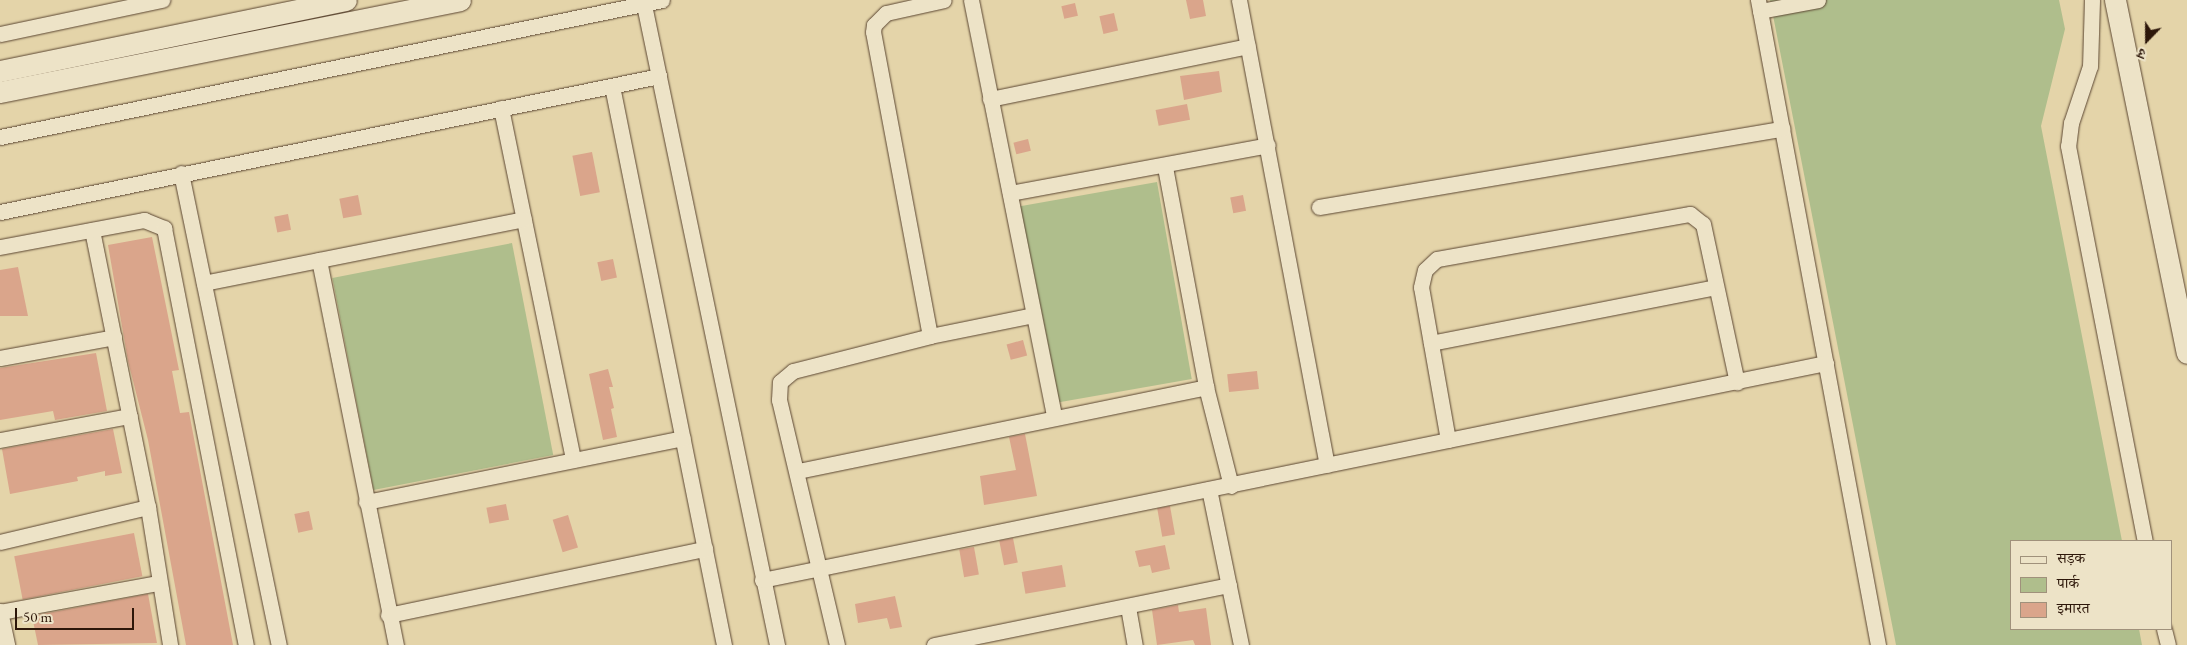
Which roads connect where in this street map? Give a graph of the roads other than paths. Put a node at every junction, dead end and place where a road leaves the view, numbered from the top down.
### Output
1 (162, 0) edge
2 (346, 0) edge
3 (460, 0) edge
4 (662, 0) edge
5 (944, 0) edge
6 (971, 0) edge
7 (1239, 0) edge
8 (1818, 0) edge
9 (2092, 0) edge
10 (2116, 0) edge
11 (644, 2) edge
12 (1759, 6) edge
13 (0, 34) edge
14 (1248, 46) junction
15 (0, 71) edge
16 (659, 76) junction
17 (612, 86) junction
18 (0, 92) edge
19 (990, 99) junction
20 (501, 108) junction
21 (1782, 129) junction
22 (0, 137) edge
23 (1268, 145) junction
24 (1165, 166) junction
25 (181, 173) junction
26 (1010, 193) junction
27 (1319, 207) dead end
28 (0, 212) edge
29 (524, 220) junction
30 (92, 230) junction
31 (0, 247) edge
32 (319, 260) junction
33 (204, 283) junction
34 (1716, 287) junction
35 (1033, 315) junction
36 (930, 336) junction
37 (114, 337) junction
38 (1431, 343) junction
39 (2187, 353) edge
40 (0, 358) edge
41 (1826, 363) junction
42 (1737, 382) junction
43 (1206, 387) junction
44 (130, 416) junction
45 (1054, 416) junction
46 (683, 438) junction
47 (0, 440) edge
48 (1448, 440) junction
49 (573, 460) junction
50 (1328, 465) junction
51 (798, 471) junction
52 (1230, 486) junction
53 (1209, 489) junction
54 (366, 502) junction
55 (148, 506) junction
56 (2146, 540) edge
57 (0, 542) edge
58 (705, 550) junction
59 (821, 568) junction
60 (762, 580) junction
61 (158, 583) junction
62 (1229, 584) junction
63 (1128, 607) junction
64 (0, 612) edge
65 (388, 615) junction
66 (2164, 630) edge
67 (6, 645) edge
68 (170, 645) edge
69 (246, 645) edge
70 (279, 645) edge
71 (396, 645) edge
72 (724, 645) edge
73 (777, 645) edge
74 (837, 645) edge
75 (934, 645) edge
76 (1136, 645) edge
77 (1241, 645) edge
78 (1878, 645) edge
79 (2168, 645) edge

1 - 13 street
2 - 15 street
3 - 18 street
4 - 11 street
5 - 36 street
6 - 19 street
7 - 14 street
8 - 12 street
9 - 56 street
10 - 39 street
11 - 16 street
11 - 22 street
12 - 21 street
14 - 19 street
14 - 23 street
16 - 17 street
16 - 60 street
17 - 20 street
17 - 46 street
19 - 26 street
20 - 25 street
20 - 29 street
21 - 27 street
21 - 41 street
23 - 24 street
23 - 50 street
24 - 26 street
24 - 43 street
25 - 28 street
25 - 33 street
26 - 35 street
29 - 32 street
29 - 49 street
30 - 31 street
30 - 37 street
30 - 69 street
32 - 33 street
32 - 54 street
33 - 70 street
34 - 38 street
34 - 38 street
34 - 42 street
35 - 36 street
35 - 45 street
36 - 51 street
37 - 40 street
37 - 44 street
38 - 48 street
41 - 42 street
41 - 78 street
42 - 48 street
43 - 45 street
43 - 52 street
44 - 47 street
44 - 55 street
45 - 51 street
46 - 49 street
46 - 58 street
48 - 50 street
49 - 54 street
50 - 52 street
51 - 59 street
52 - 53 street
53 - 59 street
53 - 62 street
54 - 65 street
55 - 57 street
55 - 61 street
58 - 65 street
58 - 72 street
59 - 60 street
59 - 74 street
60 - 73 street
61 - 64 street
61 - 68 street
62 - 63 street
62 - 77 street
63 - 75 street
63 - 76 street
64 - 67 street
65 - 71 street
66 - 79 street

